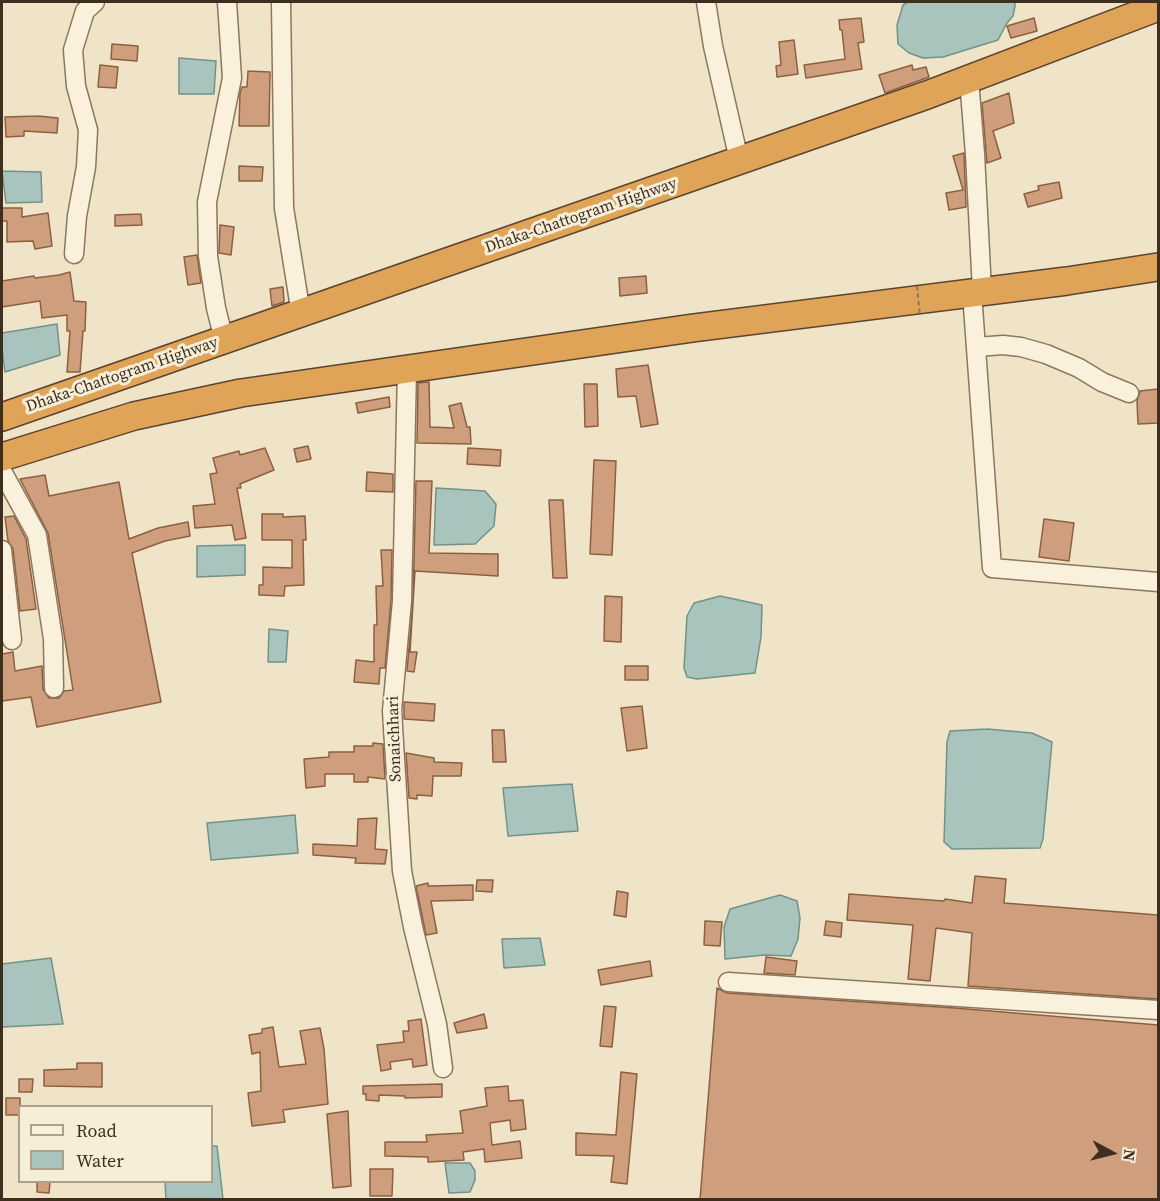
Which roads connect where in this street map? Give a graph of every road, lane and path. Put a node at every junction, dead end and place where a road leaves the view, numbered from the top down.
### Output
1 (95, 2) edge
2 (227, 2) edge
3 (281, 2) edge
4 (706, 2) edge
5 (1158, 8) edge
6 (969, 79) junction
7 (739, 160) junction
8 (74, 254) dead end
9 (1158, 267) edge
10 (917, 286) dead end
11 (977, 292) junction
12 (301, 314) junction
13 (920, 316) dead end
14 (224, 340) junction
15 (976, 347) junction
16 (407, 369) junction
17 (1129, 393) dead end
18 (2, 417) edge
19 (2, 473) edge
20 (2, 550) edge
21 (1158, 582) edge
22 (12, 640) dead end
23 (54, 688) dead end
24 (728, 982) dead end
25 (1158, 1010) edge
26 (443, 1068) dead end

1 - 8 street
2 - 14 street
3 - 12 street
4 - 7 street
5 - 6 highway, Dhaka-Chattogram Highway
6 - 7 highway, Dhaka-Chattogram Highway
6 - 11 street
7 - 12 highway, Dhaka-Chattogram Highway
9 - 11 highway
10 - 13 path, bridge
11 - 15 street
11 - 16 highway
12 - 14 highway, Dhaka-Chattogram Highway
14 - 18 highway, Dhaka-Chattogram Highway
15 - 17 street
15 - 21 street
16 - 19 highway
16 - 26 street, Sonaichhari
19 - 23 street
20 - 22 street
24 - 25 street

